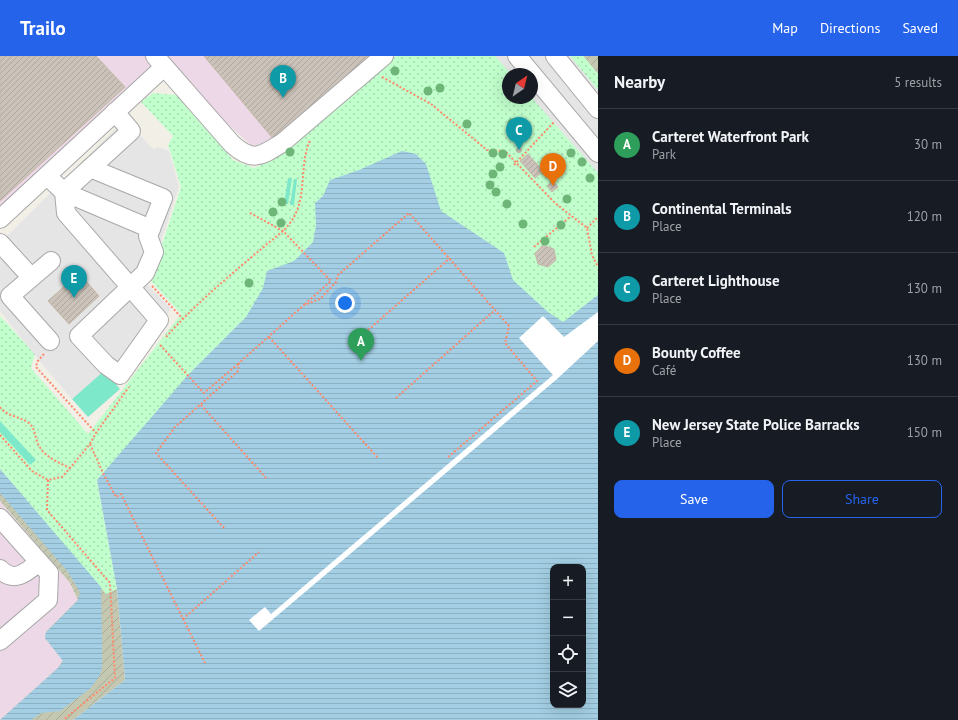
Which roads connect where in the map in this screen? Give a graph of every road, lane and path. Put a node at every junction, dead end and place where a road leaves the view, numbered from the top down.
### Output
1 (384, 56) edge
2 (517, 56) edge
3 (555, 56) edge
4 (160, 62) edge
5 (382, 76) dead end
6 (598, 109) edge
7 (115, 112) junction
8 (554, 122) dead end
9 (311, 138) dead end
10 (598, 153) edge
11 (515, 164) junction
12 (90, 168) junction
13 (47, 176) junction
14 (68, 189) junction
15 (250, 213) dead end
16 (571, 216) junction
17 (598, 217) edge
18 (0, 219) edge
19 (153, 224) junction
20 (588, 228) junction
21 (283, 231) junction
22 (0, 244) edge
23 (534, 247) dead end
24 (450, 258) junction
25 (51, 261) dead end
26 (598, 267) edge
27 (30, 278) junction
28 (137, 282) junction
29 (304, 305) junction
30 (495, 310) junction
31 (183, 319) junction
32 (269, 337) junction
33 (165, 339) dead end
34 (50, 340) joint
35 (350, 346) dead end
36 (156, 350) dead end
37 (239, 363) junction
38 (131, 384) dead end
39 (396, 398) dead end
40 (201, 405) junction
41 (0, 407) edge
42 (96, 433) junction
43 (0, 435) edge
44 (90, 444) junction
45 (378, 458) dead end
46 (448, 458) dead end
47 (70, 468) junction
48 (267, 479) dead end
49 (48, 480) junction
50 (0, 518) edge
51 (224, 528) dead end
52 (259, 552) dead end
53 (39, 562) junction
54 (0, 569) edge
55 (183, 619) junction
56 (0, 641) edge
57 (205, 662) dead end
58 (62, 720) edge

1 - 4 lane
2 - 10 lane
3 - 6 lane
4 - 7 lane
5 - 11 path
7 - 12 lane
7 - 13 lane
8 - 11 path
9 - 21 path
11 - 16 path
12 - 14 lane
12 - 19 lane
13 - 14 lane
13 - 18 lane
14 - 19 lane
14 - 28 lane
15 - 21 path
16 - 20 path
16 - 23 path
17 - 20 path
19 - 28 lane
20 - 26 path
21 - 29 path
21 - 31 path
22 - 27 lane
24 - 29 path
24 - 30 path
24 - 35 path
25 - 27 lane
27 - 34 lane
28 - 28 lane
28 - 31 path
29 - 32 path
30 - 39 path
30 - 46 path
31 - 33 path
32 - 37 path
32 - 45 path
34 - 42 path
36 - 37 path
37 - 40 path
38 - 42 path
40 - 48 path
40 - 51 path
41 - 47 path
42 - 44 path
43 - 49 path
44 - 47 path
44 - 55 path
47 - 49 path
49 - 58 path
50 - 53 lane
52 - 55 path
53 - 54 lane
53 - 56 lane
55 - 57 path

